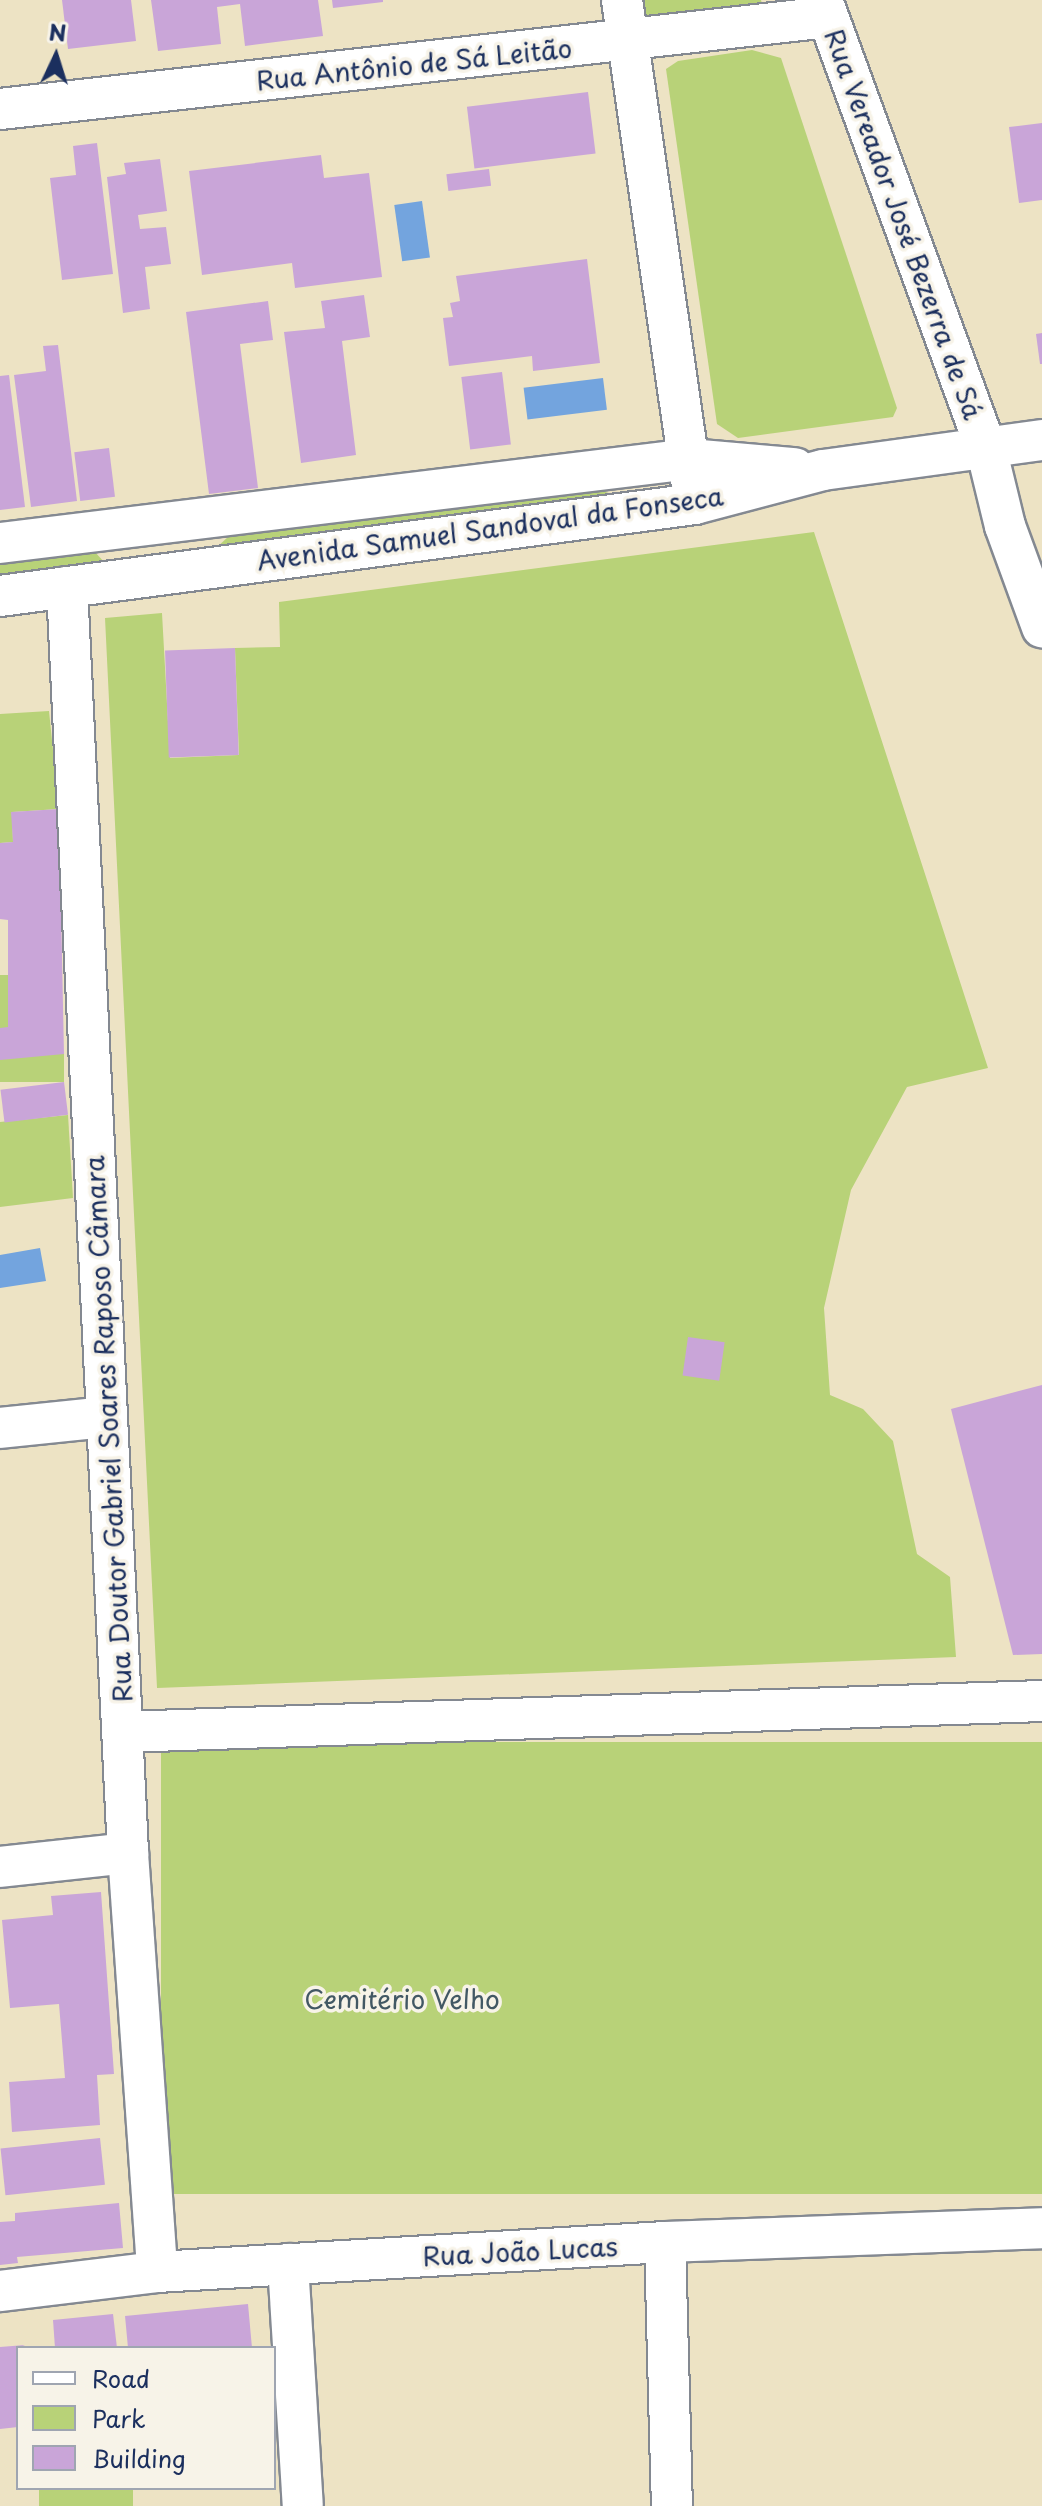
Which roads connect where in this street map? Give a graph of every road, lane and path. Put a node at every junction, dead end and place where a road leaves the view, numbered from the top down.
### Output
1 (622, 0) edge
2 (825, 8) edge
3 (626, 41) junction
4 (0, 109) edge
5 (1042, 440) edge
6 (986, 448) junction
7 (689, 459) junction
8 (823, 470) junction
9 (695, 504) junction
10 (154, 525) junction
11 (0, 543) edge
12 (160, 575) junction
13 (67, 587) junction
14 (0, 596) edge
15 (1042, 627) edge
16 (106, 1417) junction
17 (0, 1428) edge
18 (1042, 1701) edge
19 (123, 1732) junction
20 (128, 1853) junction
21 (0, 1867) edge
22 (1042, 2228) edge
23 (665, 2242) junction
24 (288, 2264) junction
25 (157, 2272) junction
26 (0, 2291) edge
27 (303, 2506) edge
28 (672, 2506) edge

1 - 3 street
2 - 3 street, Rua Antônio de Sá Leitão
2 - 6 street, Rua Vereador José Bezerra de Sá
3 - 4 street, Rua Antônio de Sá Leitão
3 - 7 street
5 - 6 street
6 - 8 street
6 - 15 street, Rua Vereador José Bezerra de Sá
7 - 8 street, Avenida Samuel Sandoval da Fonseca
7 - 9 street
7 - 10 street, Avenida Samuel Sandoval da Fonseca
8 - 9 street, Avenida Samuel Sandoval da Fonseca
9 - 12 street, Avenida Samuel Sandoval da Fonseca
10 - 11 street, Avenida Samuel Sandoval da Fonseca
10 - 12 street
12 - 13 street, Avenida Samuel Sandoval da Fonseca
13 - 14 street, Avenida Samuel Sandoval da Fonseca
13 - 16 street, Rua Doutor Gabriel Soares Raposo Câmara
16 - 17 street
16 - 19 street, Rua Doutor Gabriel Soares Raposo Câmara
18 - 19 street
19 - 20 street, Rua Doutor Gabriel Soares Raposo Câmara
20 - 21 street
20 - 25 street, Rua Doutor Gabriel Soares Raposo Câmara
22 - 23 street, Rua João Lucas
23 - 24 street, Rua João Lucas
23 - 28 street
24 - 25 street, Rua João Lucas
24 - 27 street
25 - 26 street, Rua João Lucas

